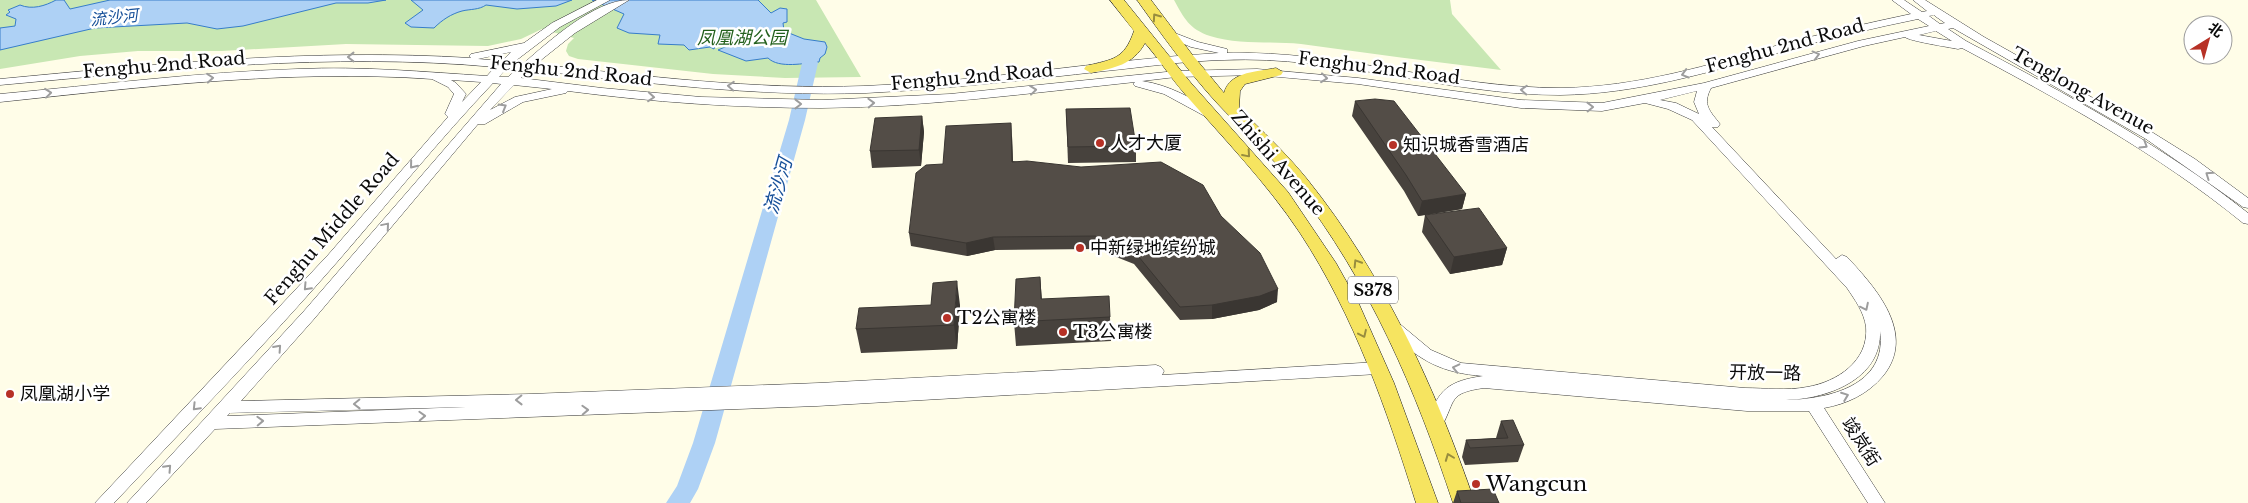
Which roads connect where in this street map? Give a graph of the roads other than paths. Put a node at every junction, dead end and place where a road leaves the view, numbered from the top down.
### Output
1 (605, 0) edge
2 (624, 0) edge
3 (1117, 0) edge
4 (1144, 0) edge
5 (1888, 0) edge
6 (1897, 0) edge
7 (1918, 0) edge
8 (1935, 12) junction
9 (594, 15) joint
10 (1919, 16) junction
11 (1954, 24) junction
12 (1867, 26) junction
13 (1937, 27) junction
14 (548, 31) junction
15 (570, 31) junction
16 (1141, 32) junction
17 (1167, 33) junction
18 (1887, 38) junction
19 (1261, 56) junction
20 (1278, 57) junction
21 (415, 58) junction
22 (431, 59) junction
23 (1187, 59) junction
24 (1166, 61) junction
25 (1996, 62) junction
26 (505, 64) junction
27 (526, 66) junction
28 (1091, 69) junction
29 (337, 72) junction
30 (1276, 72) junction
31 (2038, 72) junction
32 (1200, 73) junction
33 (597, 74) junction
34 (1176, 74) junction
35 (423, 75) junction
36 (2023, 77) junction
37 (490, 79) junction
38 (510, 81) junction
39 (0, 82) edge
40 (681, 82) junction
41 (1096, 83) junction
42 (1706, 86) junction
43 (585, 88) junction
44 (780, 88) joint
45 (602, 92) junction
46 (0, 98) edge
47 (1643, 100) junction
48 (1223, 113) junction
49 (445, 127) junction
50 (460, 137) junction
51 (435, 138) junction
52 (2248, 204) edge
53 (2248, 220) edge
54 (1392, 324) junction
55 (1376, 363) junction
56 (671, 400) junction
57 (1813, 404) junction
58 (226, 407) junction
59 (211, 422) junction
60 (1436, 422) junction
61 (103, 503) edge
62 (135, 503) edge
63 (1427, 503) edge
64 (1464, 503) edge
65 (1877, 503) edge

1 - 14 street, Fenghu Middle Road
2 - 9 street
3 - 16 main road, Zhishi Avenue / S378
17 -> 4 main road, Zhishi Avenue / S378
5 - 12 street
6 - 10 street, Tenglong Avenue
7 - 8 street, Tenglong Avenue
8 - 10 street
8 - 11 street, Tenglong Avenue
9 - 15 street
10 - 12 street, Fenghu 2nd Road
10 - 13 street, Tenglong Avenue
11 - 13 street, Fenghu 2nd Road
11 - 31 street, Tenglong Avenue
12 -> 20 street, Fenghu 2nd Road
13 - 18 street, Fenghu 2nd Road
13 - 25 street, Tenglong Avenue
14 - 22 street
14 - 26 street, Fenghu Middle Road
15 - 27 street
15 - 33 street
16 - 24 main road, Zhishi Avenue / S378
16 - 28 main road
17 - 19 street
17 - 23 main road, Zhishi Avenue / S378
18 - 25 street
42 -> 18 street, Fenghu 2nd Road
19 - 20 street, Fenghu 2nd Road
19 - 23 street, Fenghu 2nd Road
20 - 30 street
21 - 22 street, Fenghu 2nd Road
21 - 29 street
21 -> 39 street, Fenghu 2nd Road
22 - 26 street, Fenghu 2nd Road
23 - 24 street, Fenghu 2nd Road
23 - 32 main road, Zhishi Avenue / S378
24 - 28 street, Fenghu 2nd Road
24 - 34 main road, Zhishi Avenue / S378
25 - 36 street, Tenglong Avenue
26 - 27 street, Fenghu 2nd Road
26 - 37 street, Fenghu Middle Road
27 - 33 street, Fenghu 2nd Road
27 - 38 street
28 - 41 street
28 - 44 street, Fenghu 2nd Road
29 - 35 street, Fenghu 2nd Road
46 -> 29 street, Fenghu 2nd Road
30 - 32 street, Fenghu 2nd Road
30 -> 47 street, Fenghu 2nd Road
30 - 48 main road
31 - 36 street
52 -> 31 street, Tenglong Avenue
32 - 34 street, Fenghu 2nd Road
32 - 48 main road, Zhishi Avenue / S378
33 - 40 street, Fenghu 2nd Road
34 - 41 street, Fenghu 2nd Road
34 - 48 main road, Zhishi Avenue / S378
35 - 37 street, Fenghu 2nd Road
35 - 49 street
36 -> 53 street, Tenglong Avenue
37 - 38 street, Fenghu 2nd Road
37 - 49 street, Fenghu Middle Road
38 - 43 street, Fenghu 2nd Road
38 - 50 street
44 -> 40 street, Fenghu 2nd Road
40 - 45 street
45 -> 41 street, Fenghu 2nd Road
41 - 48 street
42 - 47 street, Fenghu 2nd Road
57 -> 42 street, 开放一路
43 - 45 street, Fenghu 2nd Road
50 -> 43 street
47 -> 54 street, 开放一路
54 -> 48 main road, Zhishi Avenue / S378
48 -> 55 main road, Zhishi Avenue / S378
49 - 51 street, Fenghu Middle Road
50 - 51 street
58 -> 50 street
51 -> 61 street, Fenghu Middle Road
54 - 60 main road, Zhishi Avenue / S378
55 - 56 street
55 - 63 main road, Zhishi Avenue / S378
56 -> 58 street
59 -> 56 street
57 - 60 street, 开放一路
57 - 65 street, 竣岚街
58 - 59 street
62 -> 59 street
64 -> 60 main road, Zhishi Avenue / S378

